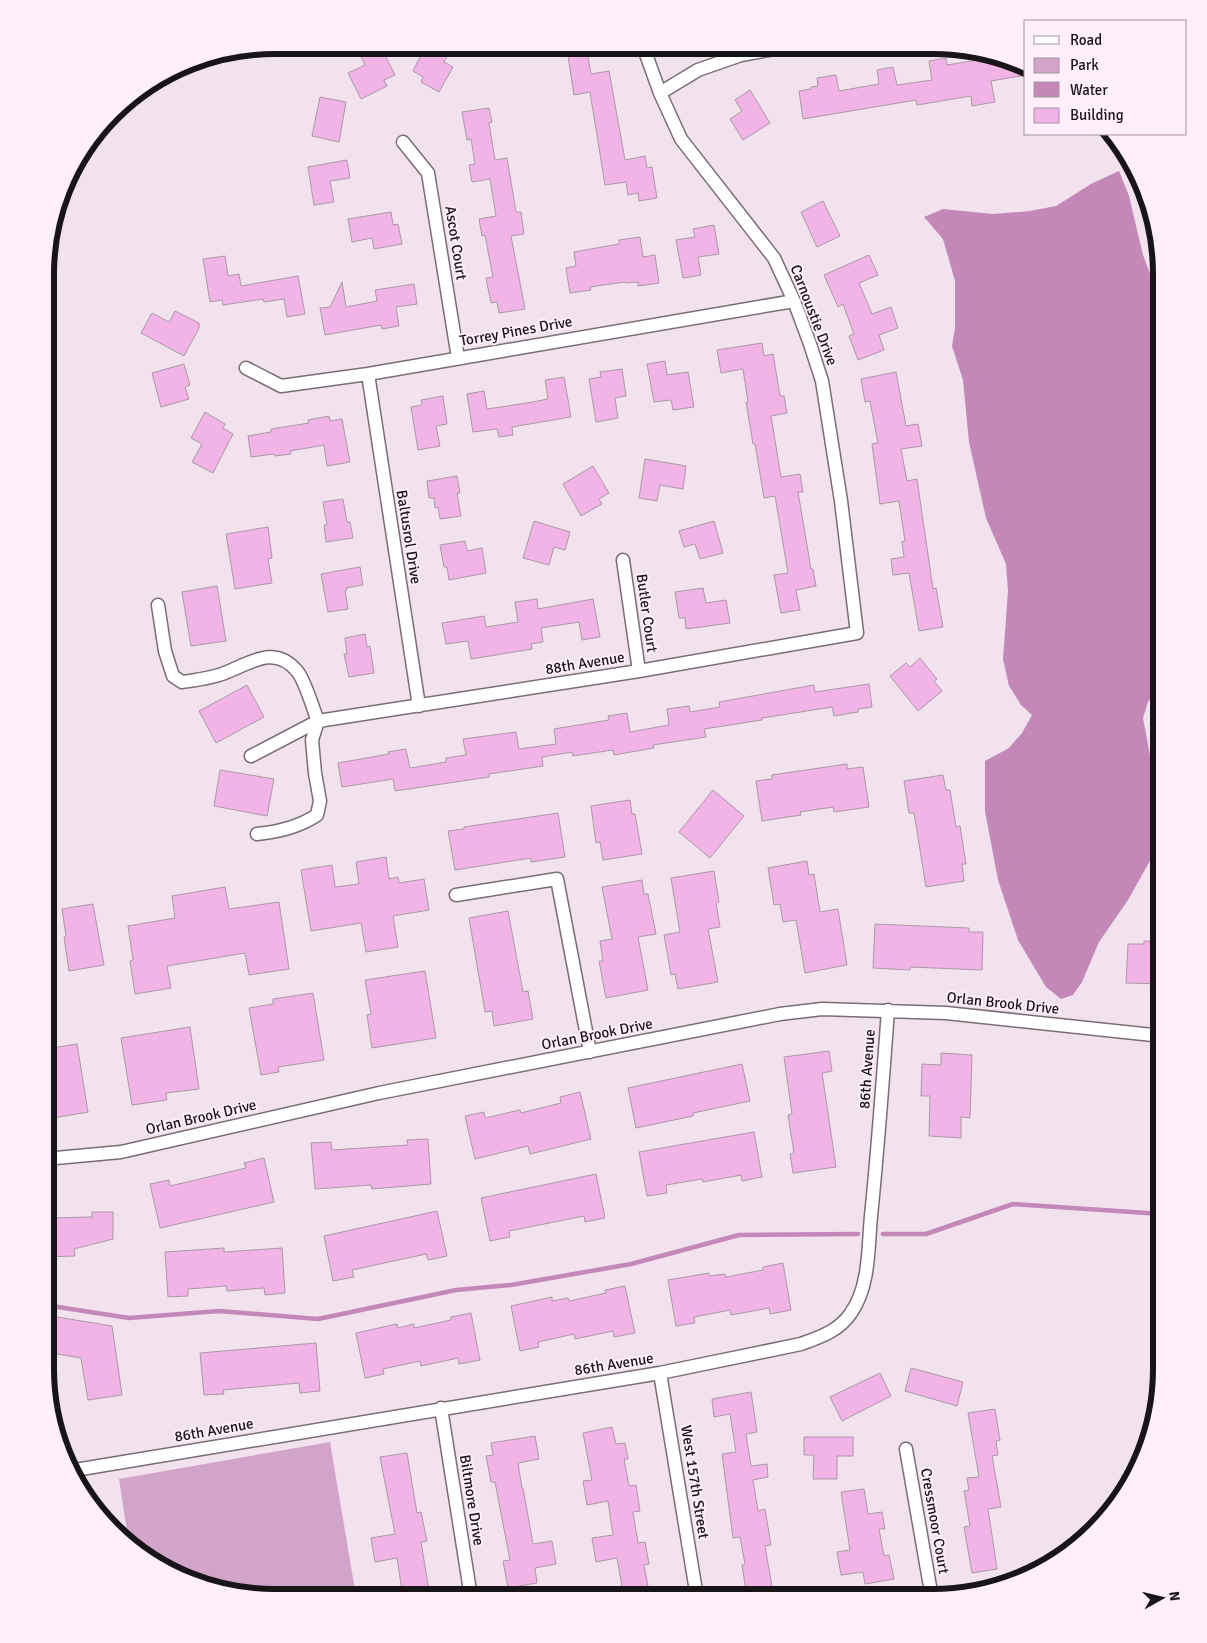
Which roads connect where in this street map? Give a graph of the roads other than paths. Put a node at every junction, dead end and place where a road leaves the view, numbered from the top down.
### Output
1 (646, 54) edge
2 (747, 54) edge
3 (660, 94) junction
4 (403, 142) dead end
5 (794, 301) junction
6 (458, 358) junction
7 (246, 368) dead end
8 (368, 374) junction
9 (623, 560) dead end
10 (158, 605) dead end
11 (857, 633) joint
12 (639, 671) junction
13 (419, 706) junction
14 (318, 721) junction
15 (251, 756) dead end
16 (257, 834) dead end
17 (456, 895) dead end
18 (888, 1010) junction
19 (1153, 1035) edge
20 (590, 1052) junction
21 (54, 1158) edge
22 (660, 1372) junction
23 (441, 1408) junction
24 (906, 1449) dead end
25 (77, 1470) edge
26 (470, 1589) edge
27 (696, 1589) edge
28 (930, 1589) edge

1 - 3 street, Carnoustie Drive
2 - 3 street
3 - 5 street, Carnoustie Drive
4 - 6 street, Ascot Court
5 - 6 street, Torrey Pines Drive
5 - 11 street, Carnoustie Drive
6 - 8 street, Torrey Pines Drive
7 - 8 street, Torrey Pines Drive
8 - 13 street, Baltusrol Drive
9 - 12 street, Butler Court
10 - 14 street
11 - 12 street, 88th Avenue
12 - 13 street, 88th Avenue
13 - 14 street, 88th Avenue
14 - 15 street, 88th Avenue
14 - 16 street
17 - 20 street
18 - 19 street, Orlan Brook Drive
18 - 20 street, Orlan Brook Drive
18 - 22 street, 86th Avenue
20 - 21 street, Orlan Brook Drive
22 - 23 street, 86th Avenue
22 - 27 street, West 157th Street
23 - 25 street, 86th Avenue
23 - 26 street, Biltmore Drive
24 - 28 street, Cressmoor Court

